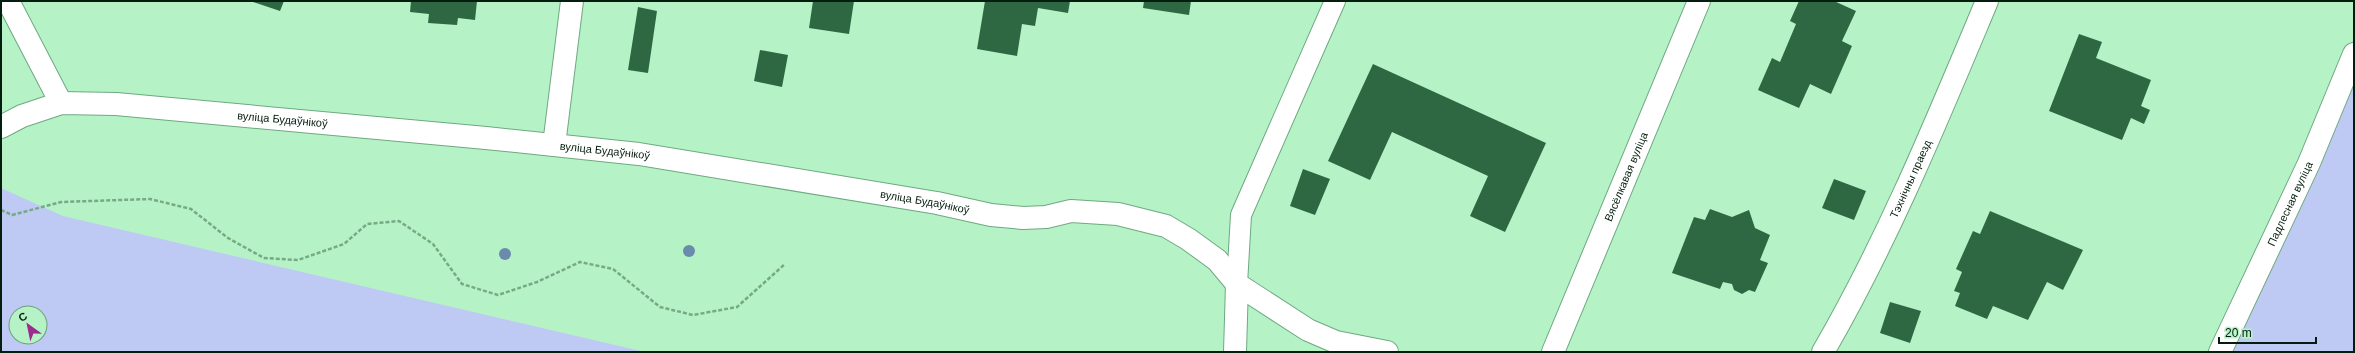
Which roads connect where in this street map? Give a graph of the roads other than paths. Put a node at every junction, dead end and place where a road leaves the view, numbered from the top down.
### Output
1 (8, 1) edge
2 (572, 1) edge
3 (1335, 1) edge
4 (1699, 1) edge
5 (1988, 1) edge
6 (2354, 54) edge
7 (61, 103) junction
8 (1, 127) edge
9 (554, 145) junction
10 (1237, 284) junction
11 (1235, 352) edge
12 (1387, 352) edge
13 (1553, 352) edge
14 (1823, 352) edge
15 (2220, 352) edge

1 - 7 street
2 - 9 street
3 - 10 lane
4 - 13 street, Вясёлкавая вуліца
5 - 14 street, Тэхнічны праезд
6 - 15 street, Падлесная вуліца
7 - 8 street, вуліца Будаўнікоў
7 - 9 street, вуліца Будаўнікоў
9 - 10 street, вуліца Будаўнікоў
10 - 11 street
10 - 12 street, вуліца Будаўнікоў

